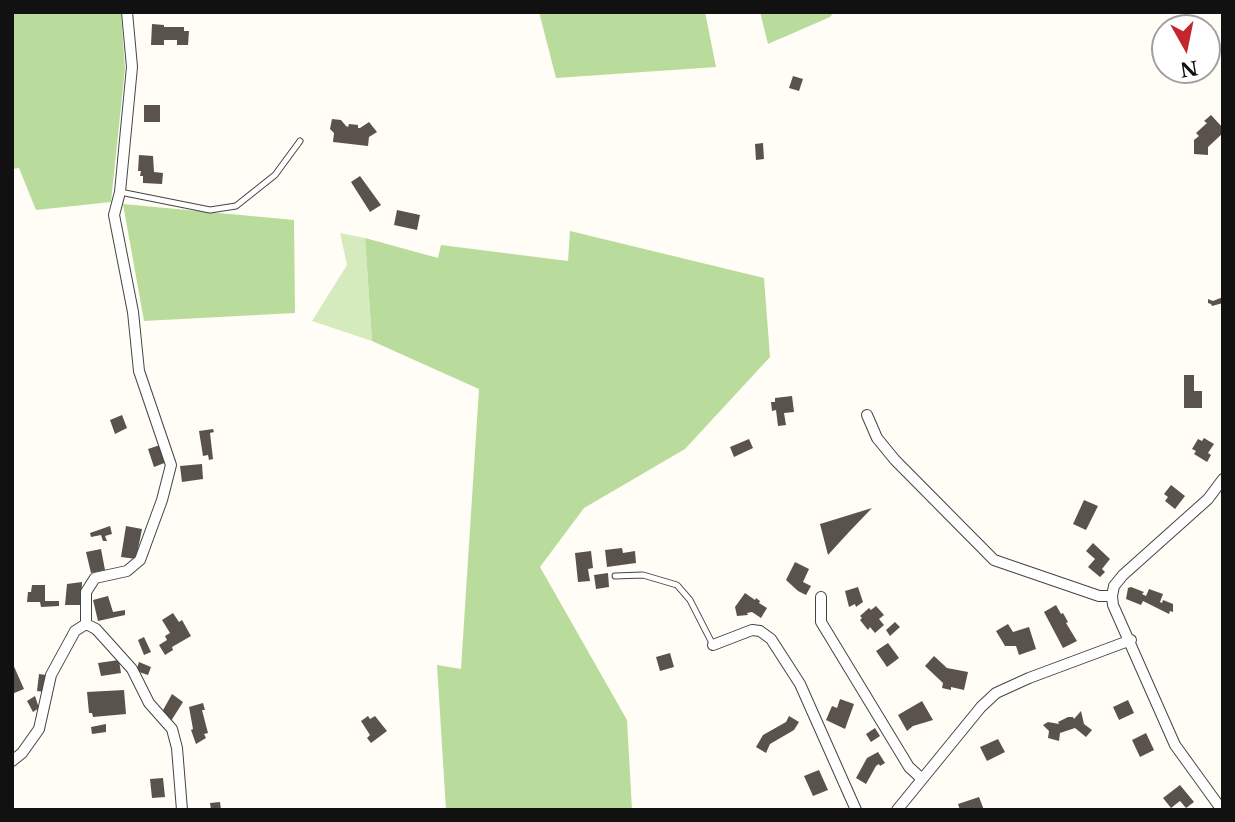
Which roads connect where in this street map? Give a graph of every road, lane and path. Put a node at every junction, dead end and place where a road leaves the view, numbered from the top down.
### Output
1 (127, 12) edge
2 (300, 141) dead end
3 (120, 192) junction
4 (867, 415) dead end
5 (1223, 479) edge
6 (615, 576) dead end
7 (1112, 596) junction
8 (821, 597) dead end
9 (86, 624) junction
10 (1130, 640) junction
11 (713, 645) joint
12 (12, 761) edge
13 (922, 779) junction
14 (182, 810) edge
15 (856, 810) edge
16 (897, 810) edge
17 (1222, 810) edge

1 - 3 street
2 - 3 lane
3 - 9 street
4 - 7 street
5 - 7 street
6 - 11 lane
7 - 10 street
8 - 13 street
9 - 12 street
9 - 14 street
10 - 13 street
10 - 17 street
11 - 15 street
13 - 16 street

